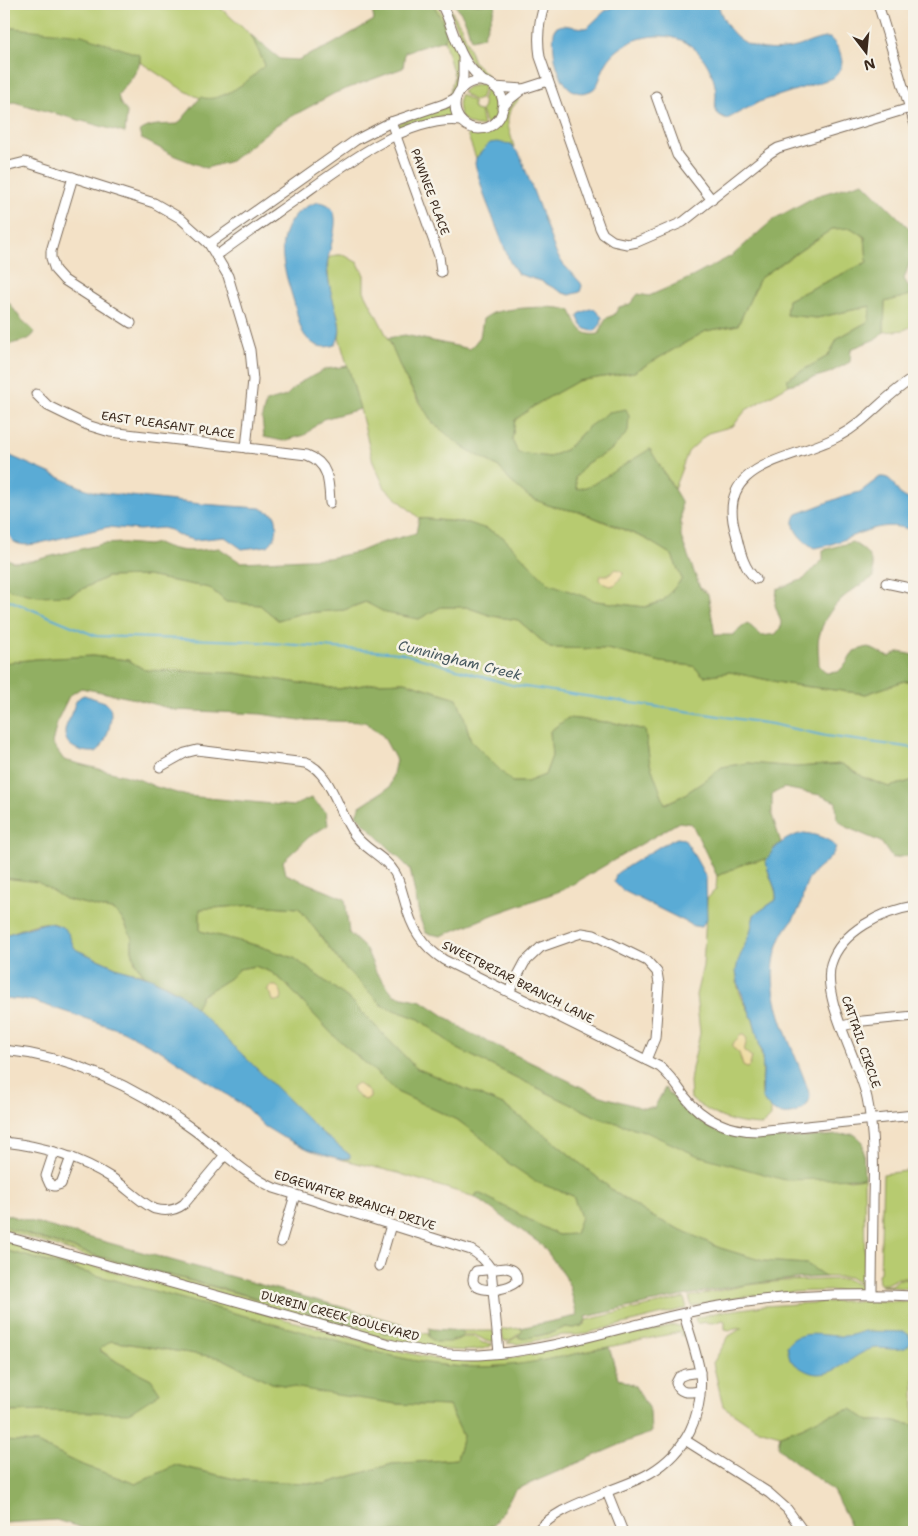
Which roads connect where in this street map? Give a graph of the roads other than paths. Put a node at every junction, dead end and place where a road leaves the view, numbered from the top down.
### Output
1 (441, 4) edge
2 (545, 4) edge
3 (878, 4) edge
4 (463, 56) junction
5 (548, 81) junction
6 (484, 82) junction
7 (494, 87) junction
8 (524, 89) junction
9 (458, 93) junction
10 (656, 96) dead end
11 (502, 108) junction
12 (910, 108) junction
13 (462, 121) junction
14 (391, 122) junction
15 (914, 122) edge
16 (396, 135) junction
17 (9, 166) dead end
18 (74, 177) junction
19 (279, 194) junction
20 (712, 200) junction
21 (288, 205) junction
22 (208, 244) junction
23 (216, 256) junction
24 (442, 272) dead end
25 (131, 322) dead end
26 (913, 381) edge
27 (36, 394) dead end
28 (246, 448) junction
29 (330, 503) dead end
30 (756, 579) dead end
31 (886, 583) dead end
32 (914, 589) edge
33 (160, 767) dead end
34 (914, 906) edge
35 (509, 992) junction
36 (914, 1016) edge
37 (842, 1026) junction
38 (4, 1050) edge
39 (646, 1060) junction
40 (914, 1115) edge
41 (870, 1120) junction
42 (4, 1142) edge
43 (54, 1152) junction
44 (226, 1155) junction
45 (71, 1158) junction
46 (295, 1195) junction
47 (391, 1225) junction
48 (4, 1236) edge
49 (281, 1242) dead end
50 (378, 1266) dead end
51 (491, 1270) junction
52 (494, 1289) junction
53 (872, 1295) junction
54 (914, 1296) edge
55 (684, 1314) junction
56 (499, 1353) junction
57 (700, 1372) junction
58 (700, 1391) junction
59 (685, 1440) junction
60 (607, 1492) junction
61 (803, 1531) dead end
62 (536, 1532) edge
63 (623, 1532) edge

1 - 4 street
2 - 5 street
3 - 12 street
4 - 6 street
4 - 9 street
5 - 8 street
5 - 20 street
6 - 7 street
6 - 9 street
7 - 8 street
7 - 11 street
8 - 11 street
9 - 13 street
9 - 14 street
10 - 20 street
11 - 13 street
12 - 15 street
12 - 20 street
13 - 16 street
14 - 16 street, PAWNEE PLACE
14 - 19 street
16 - 21 street
16 - 24 street, PAWNEE PLACE
17 - 18 street
18 - 22 street
18 - 25 street
19 - 21 street
19 - 22 street
21 - 23 street
22 - 23 street
23 - 28 street
26 - 30 street
27 - 28 street, EAST PLEASANT PLACE
28 - 29 street, EAST PLEASANT PLACE
31 - 32 street
33 - 35 street, SWEETBRIAR BRANCH LANE
34 - 37 street, CATTAIL CIRCLE
35 - 39 street, SWEETBRIAR BRANCH LANE
35 - 39 street
36 - 37 street
37 - 41 street, CATTAIL CIRCLE
38 - 44 street, EDGEWATER BRANCH DRIVE
39 - 41 street, SWEETBRIAR BRANCH LANE
40 - 41 street, SWEETBRIAR BRANCH LANE
41 - 53 street, CATTAIL CIRCLE
42 - 43 street
43 - 45 street
43 - 45 street
44 - 45 street
44 - 46 street, EDGEWATER BRANCH DRIVE
46 - 47 street, EDGEWATER BRANCH DRIVE
46 - 49 street
47 - 50 street
47 - 51 street, EDGEWATER BRANCH DRIVE
48 - 56 street, DURBIN CREEK BOULEVARD
51 - 52 street
51 - 52 street
51 - 52 street
52 - 56 street
53 - 54 street, DURBIN CREEK BOULEVARD
53 - 55 street, DURBIN CREEK BOULEVARD
55 - 56 street, DURBIN CREEK BOULEVARD
55 - 57 street
57 - 58 street
57 - 58 street
58 - 59 street
59 - 60 street
59 - 61 street
60 - 62 street
60 - 63 street

